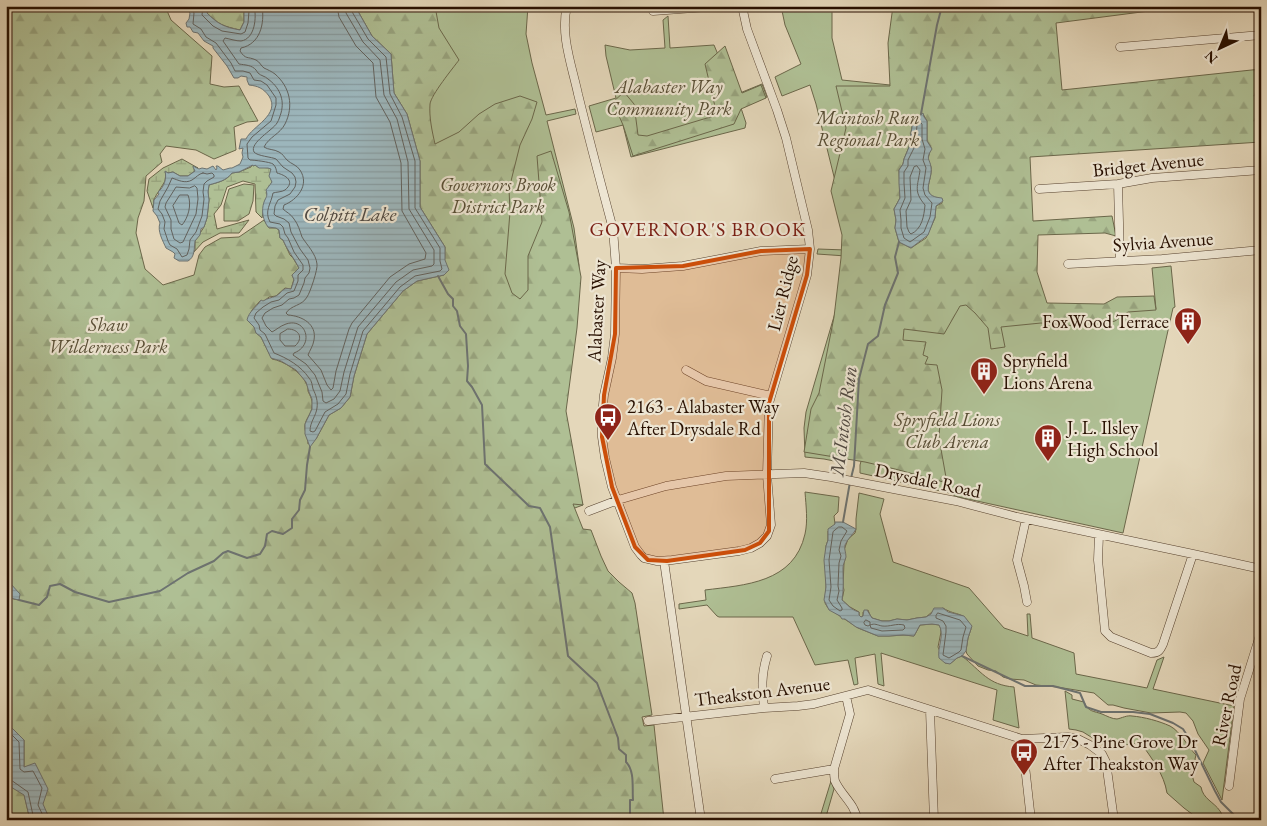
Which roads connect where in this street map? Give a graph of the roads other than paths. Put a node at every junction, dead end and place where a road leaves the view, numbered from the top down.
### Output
1 (567, 6) edge
2 (722, 6) edge
3 (742, 6) edge
4 (653, 11) dead end
5 (1261, 36) edge
6 (1120, 47) dead end
7 (1261, 170) edge
8 (1118, 184) junction
9 (1039, 189) dead end
10 (810, 249) junction
11 (1261, 250) edge
12 (1120, 261) junction
13 (1068, 264) dead end
14 (616, 268) junction
15 (686, 370) dead end
16 (771, 396) junction
17 (767, 475) junction
18 (618, 500) junction
19 (589, 511) dead end
20 (1026, 519) junction
21 (1099, 535) junction
22 (1193, 554) junction
23 (664, 561) junction
24 (1261, 569) edge
25 (1028, 602) dead end
26 (1261, 632) edge
27 (767, 656) dead end
28 (846, 696) junction
29 (764, 708) junction
30 (930, 710) junction
31 (686, 717) junction
32 (648, 721) dead end
33 (1022, 739) junction
34 (834, 769) junction
35 (775, 779) dead end
36 (1229, 786) dead end
37 (701, 820) edge
38 (857, 820) edge
39 (934, 820) edge
40 (1031, 820) edge
41 (1114, 820) edge

1 - 14 street, Alabaster Way
2 - 4 street
3 - 10 street, Lier Ridge
5 - 6 street
7 - 8 street, Bridget Avenue
8 - 9 street, Bridget Avenue
8 - 12 street
10 - 14 street
10 - 16 street, Lier Ridge
11 - 12 street, Sylvia Avenue
12 - 13 street, Sylvia Avenue
14 - 18 street, Alabaster Way
15 - 16 street
16 - 17 street, Lier Ridge
17 - 18 street, Drysdale Road
17 - 20 street, Drysdale Road
17 - 23 street, Lier Ridge
18 - 19 street, Drysdale Road
18 - 23 street, Alabaster Way
20 - 21 street, Drysdale Road
20 - 25 street
21 - 22 street, Drysdale Road
21 - 22 street
22 - 24 street, Drysdale Road
23 - 31 street
26 - 36 street, River Road
27 - 29 street
28 - 29 street, Theakston Avenue
28 - 30 street, Theakston Avenue
28 - 34 street
29 - 31 street, Theakston Avenue
30 - 33 street, Theakston Avenue
30 - 39 street
31 - 32 street, Theakston Avenue
31 - 37 street
33 - 40 street
33 - 41 street, Theakston Avenue
34 - 35 street
34 - 38 street

